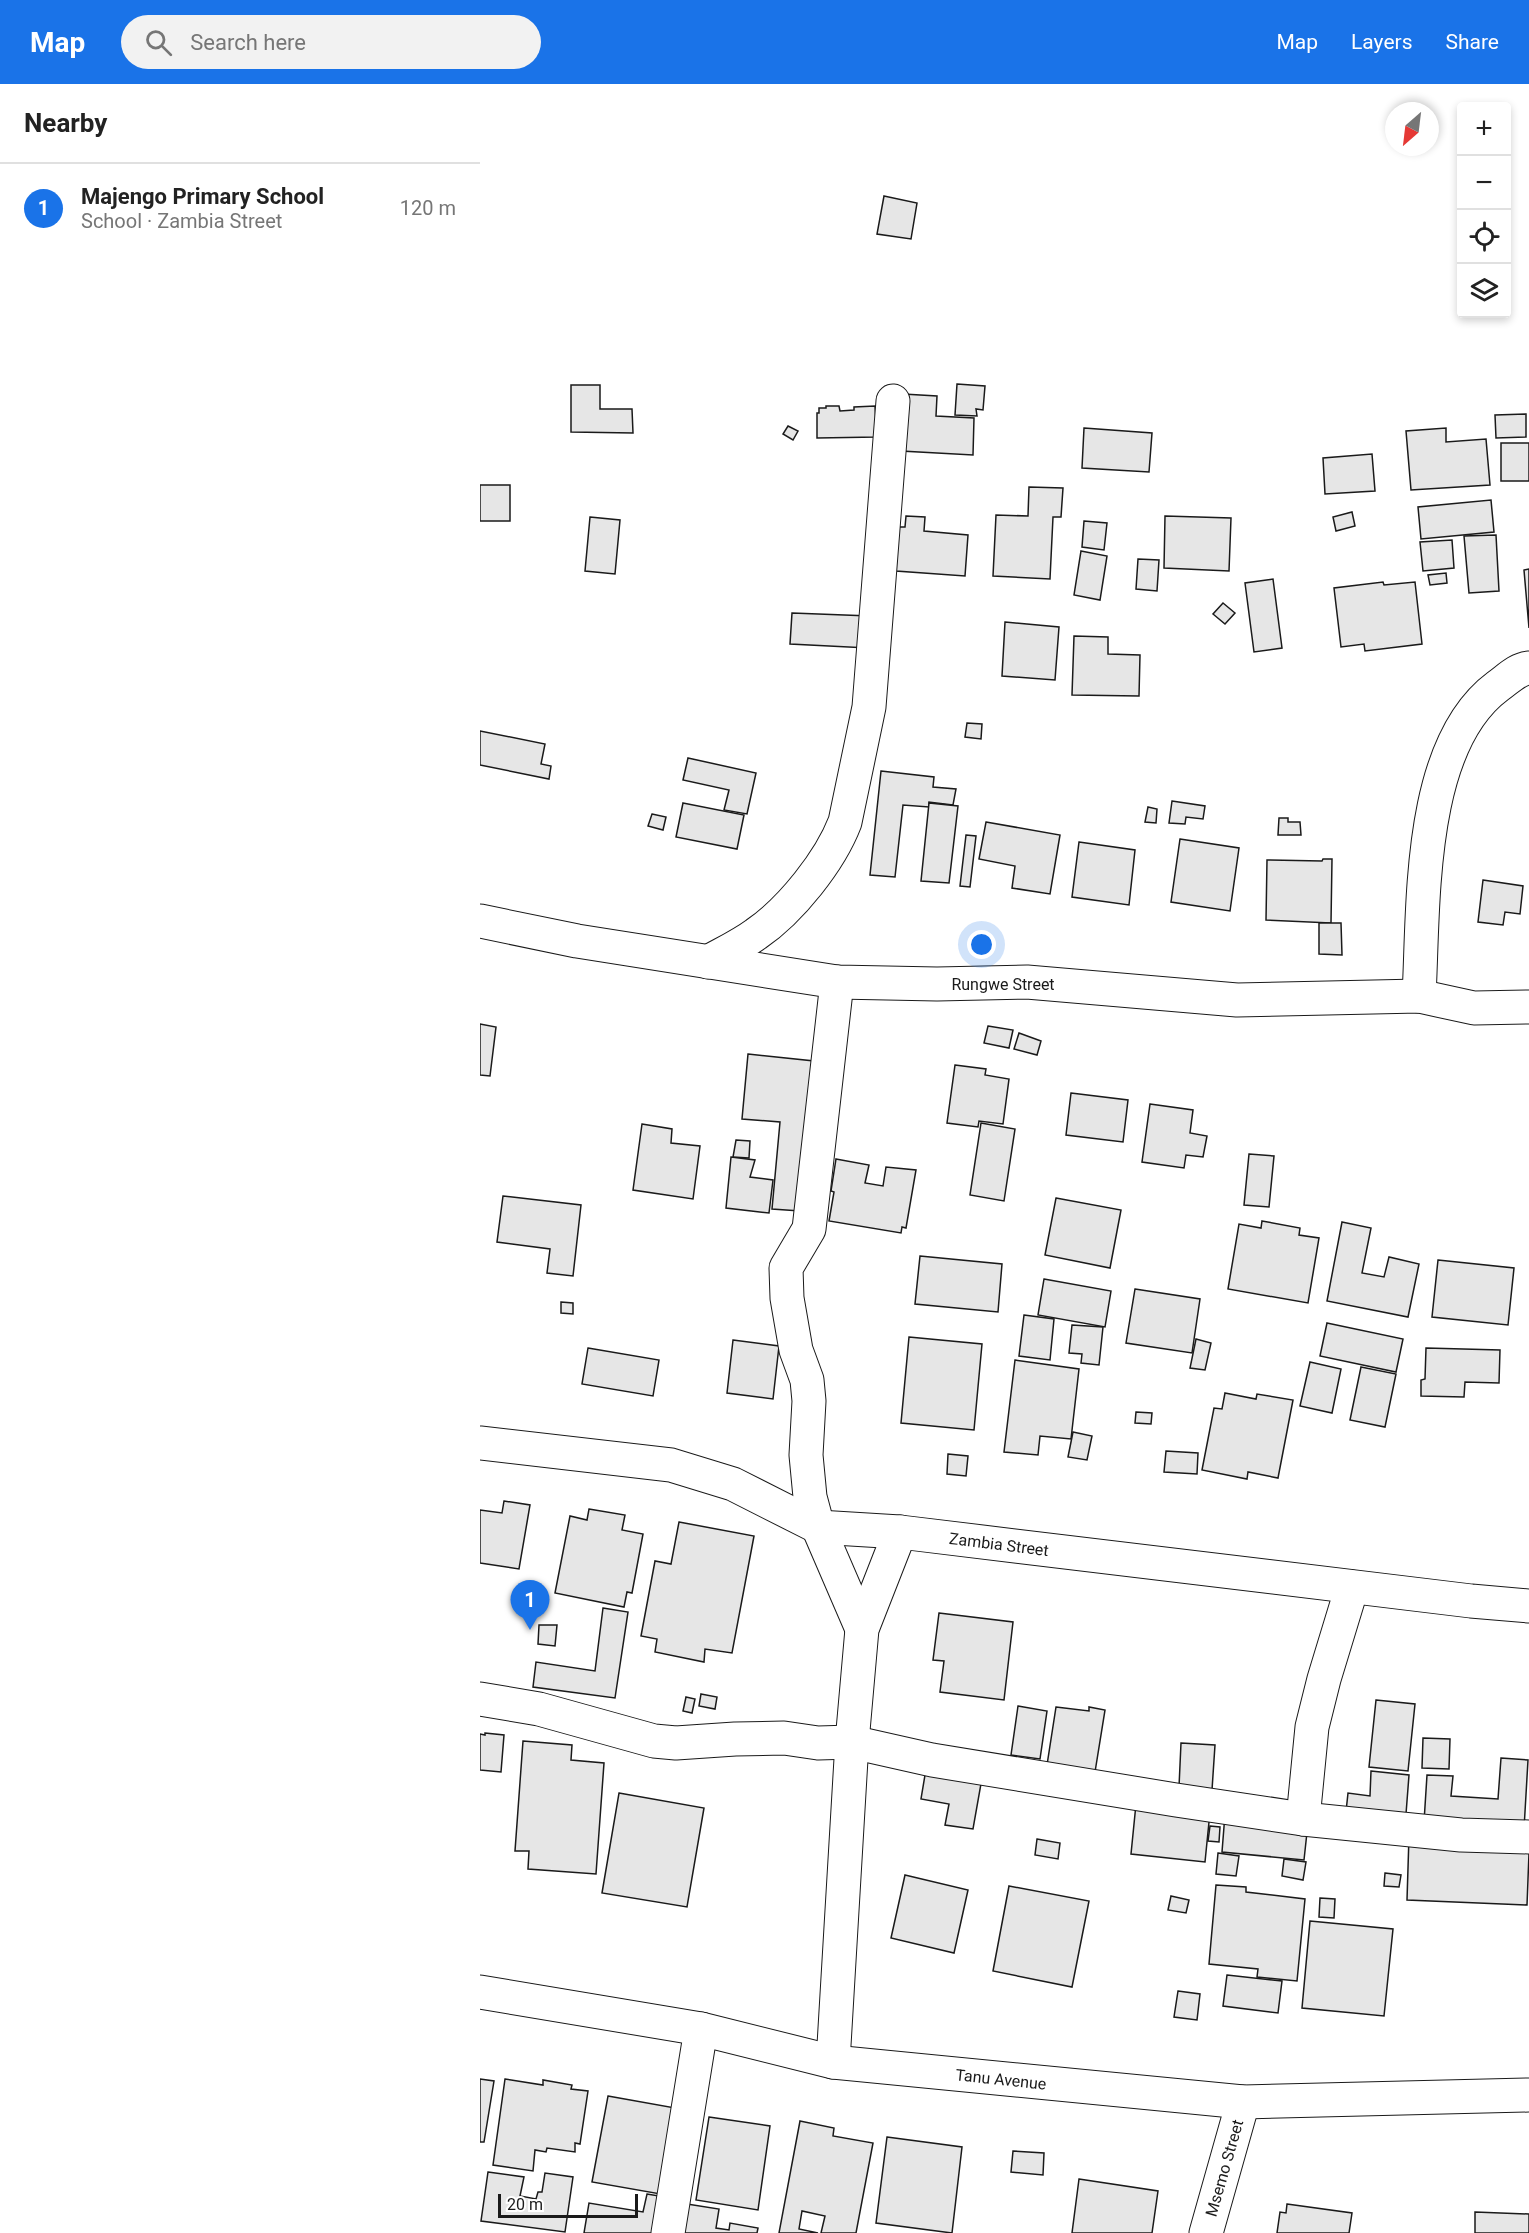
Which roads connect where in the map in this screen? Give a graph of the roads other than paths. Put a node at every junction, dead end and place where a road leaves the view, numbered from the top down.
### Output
1 (893, 401) dead end
2 (1529, 668) edge
3 (480, 921) edge
4 (708, 962) junction
5 (837, 982) junction
6 (1419, 996) junction
7 (1529, 1008) edge
8 (480, 1443) edge
9 (819, 1527) junction
10 (900, 1532) junction
11 (1352, 1587) junction
12 (1529, 1606) edge
13 (862, 1629) junction
14 (480, 1699) edge
15 (852, 1742) junction
16 (1303, 1819) junction
17 (1529, 1837) edge
18 (480, 1992) edge
19 (701, 2028) junction
20 (833, 2062) junction
21 (1529, 2095) edge
22 (1243, 2102) junction
23 (668, 2233) edge
24 (1206, 2233) edge

1 - 4 street
2 - 6 street
3 - 4 street, Rungwe Street
4 - 5 street, Rungwe Street
5 - 6 street, Rungwe Street
5 - 9 street
6 - 7 street, Rungwe Street
8 - 9 street, Zambia Street
9 - 10 street, Zambia Street
9 - 13 street
10 - 11 street, Zambia Street
10 - 13 street
11 - 12 street, Zambia Street
11 - 16 street
13 - 15 street
14 - 15 street
15 - 16 street
15 - 20 street
16 - 17 street
18 - 19 street, Tanu Avenue
19 - 20 street, Tanu Avenue
19 - 23 street
20 - 22 street, Tanu Avenue
21 - 22 street, Tanu Avenue
22 - 24 street, Msemo Street

